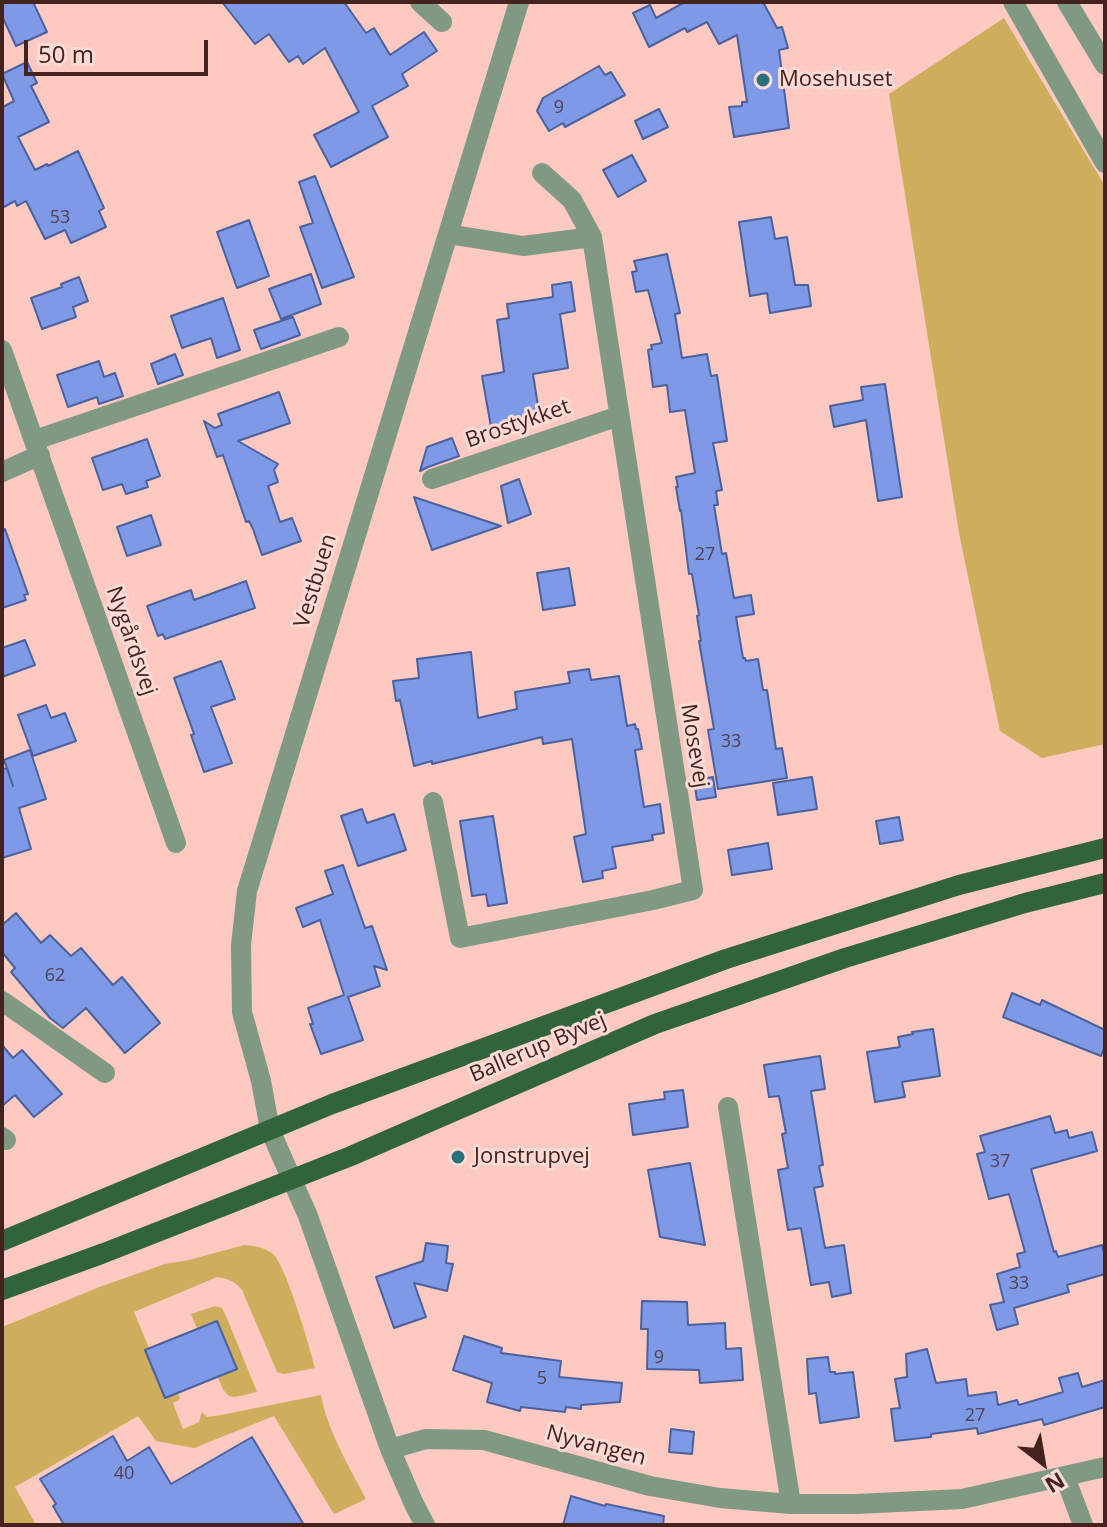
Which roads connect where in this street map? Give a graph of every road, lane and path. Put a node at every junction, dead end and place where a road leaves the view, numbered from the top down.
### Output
1 (420, 2) edge
2 (519, 2) edge
3 (1013, 2) edge
4 (1067, 2) edge
5 (442, 22) dead end
6 (1105, 65) edge
7 (1105, 163) edge
8 (542, 173) dead end
9 (448, 234) junction
10 (592, 237) junction
11 (339, 337) dead end
12 (2, 350) edge
13 (619, 416) junction
14 (37, 447) junction
15 (2, 472) edge
16 (432, 479) dead end
17 (433, 802) dead end
18 (176, 843) dead end
19 (1105, 848) edge
20 (1105, 883) edge
21 (2, 1001) edge
22 (105, 1073) dead end
23 (728, 1107) dead end
24 (270, 1130) junction
25 (291, 1179) junction
26 (2, 1241) edge
27 (2, 1290) edge
28 (390, 1449) junction
29 (1105, 1467) edge
30 (1065, 1477) junction
31 (791, 1504) junction
32 (856, 1504) junction
33 (425, 1525) edge
34 (853, 1525) edge
35 (1083, 1525) edge

1 - 5 street
2 - 9 street, Vestbuen
3 - 7 street
4 - 6 street
8 - 10 street, Mosevej
9 - 10 street
9 - 24 street, Vestbuen
10 - 13 street, Mosevej
11 - 14 street
12 - 14 street, Nygårdsvej
13 - 16 street, Brostykket
13 - 17 street, Mosevej
14 - 15 street
14 - 18 street, Nygårdsvej
19 - 24 main road, Ballerup Byvej
20 - 25 main road, Ballerup Byvej
21 - 22 street
23 - 31 street
24 - 25 street, Vestbuen
24 - 26 main road, Ballerup Byvej
25 - 27 main road, Ballerup Byvej
25 - 28 street
28 - 31 street, Nyvangen
28 - 33 street
29 - 30 street, Nyvangen
30 - 32 street, Nyvangen
30 - 35 street
31 - 32 street, Nyvangen
32 - 34 street

